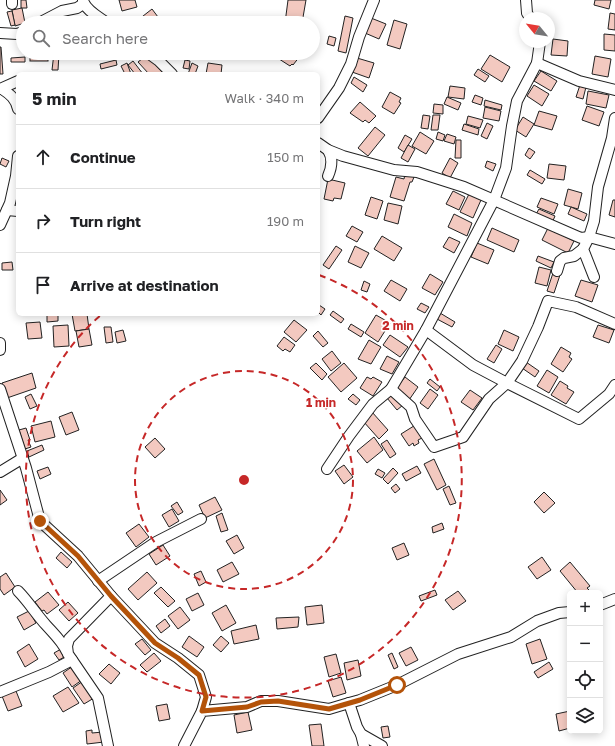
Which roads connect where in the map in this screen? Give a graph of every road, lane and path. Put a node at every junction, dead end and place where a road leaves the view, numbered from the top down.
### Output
1 (374, 0) edge
2 (526, 0) edge
3 (83, 2) edge
4 (527, 12) edge
5 (52, 16) edge
6 (98, 16) edge
7 (0, 33) edge
8 (16, 34) edge
9 (539, 48) edge
10 (158, 60) edge
11 (537, 63) junction
12 (170, 72) edge
13 (16, 82) edge
14 (1, 89) edge
15 (615, 90) edge
16 (16, 102) edge
17 (320, 115) edge
18 (615, 118) edge
19 (320, 144) edge
20 (328, 150) junction
21 (16, 169) edge
22 (328, 176) dead end
23 (494, 200) junction
24 (7, 210) junction
25 (16, 211) edge
26 (0, 225) edge
27 (589, 237) junction
28 (615, 244) edge
29 (583, 249) junction
30 (557, 271) dead end
31 (594, 277) dead end
32 (615, 324) edge
33 (426, 330) junction
34 (0, 343) edge
35 (0, 350) edge
36 (507, 383) junction
37 (615, 385) edge
38 (0, 388) edge
39 (391, 389) junction
40 (23, 458) junction
41 (327, 468) dead end
42 (0, 472) edge
43 (201, 519) dead end
44 (98, 581) junction
45 (18, 591) dead end
46 (111, 596) junction
47 (615, 599) edge
48 (603, 604) edge
49 (567, 612) edge
50 (70, 657) junction
51 (0, 692) edge
52 (349, 703) junction
53 (202, 711) junction
54 (361, 734) junction
55 (108, 746) edge
56 (184, 746) edge
57 (364, 746) edge
58 (382, 746) edge

1 - 17 street
2 - 4 street
3 - 5 street
3 - 6 street
7 - 8 street
9 - 11 street
10 - 12 street
11 - 15 street
11 - 23 street
13 - 14 street
14 - 16 street
18 - 27 street
19 - 20 street
20 - 22 street
20 - 23 street
21 - 24 street
23 - 27 street
23 - 33 street
24 - 25 street
24 - 26 street
27 - 28 street
27 - 29 street
29 - 30 street
29 - 31 street
32 - 36 street
33 - 36 street
33 - 39 street
34 - 35 street
36 - 37 street
36 - 39 street
38 - 40 street
39 - 41 street
40 - 42 street
40 - 44 street
43 - 44 street
44 - 46 street
45 - 50 street
46 - 50 street
46 - 53 street
47 - 48 street
49 - 52 street
50 - 51 street
50 - 55 street
52 - 53 street
52 - 54 street
53 - 56 street
54 - 57 street
54 - 58 street

